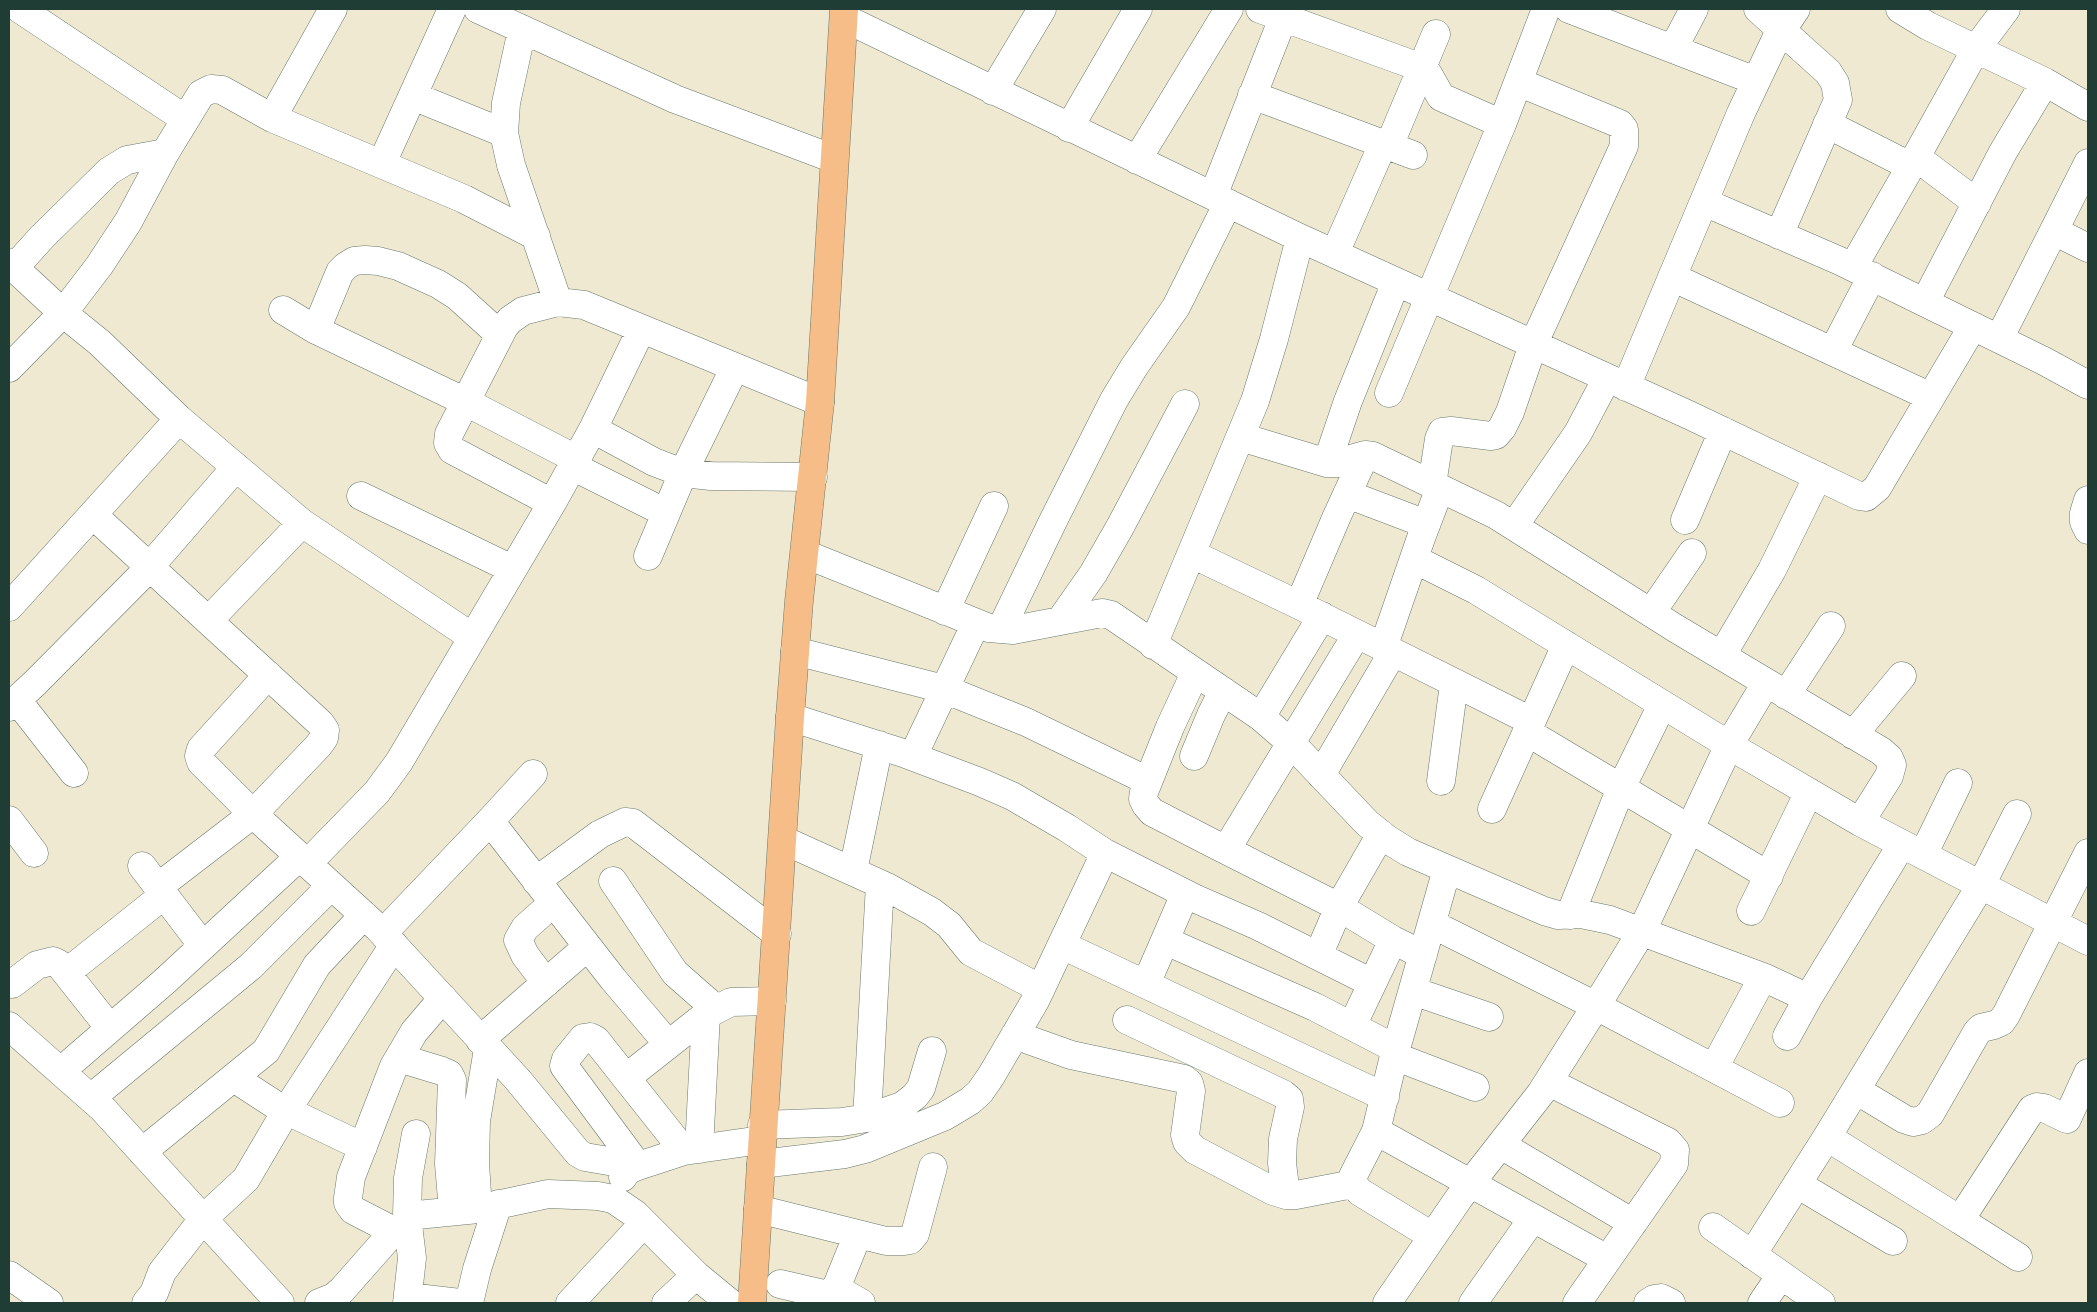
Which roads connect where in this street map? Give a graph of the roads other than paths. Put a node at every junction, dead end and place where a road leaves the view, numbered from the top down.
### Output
1 (20, 9) edge
2 (334, 9) edge
3 (452, 9) edge
4 (478, 9) edge
5 (1042, 9) edge
6 (1138, 9) edge
7 (1229, 9) edge
8 (1546, 9) edge
9 (1569, 9) edge
10 (1694, 9) edge
11 (1758, 9) edge
12 (1900, 9) edge
13 (2006, 9) edge
14 (844, 13) edge
15 (1272, 14) edge
16 (1598, 14) edge
17 (1789, 19) edge
18 (511, 20) edge
19 (1436, 34) dead end
20 (1673, 49) junction
21 (1976, 49) junction
22 (1422, 68) junction
23 (1756, 81) junction
24 (1518, 82) junction
25 (2045, 82) junction
26 (993, 91) junction
27 (1252, 95) junction
28 (413, 96) junction
29 (2088, 107) edge
30 (272, 118) junction
31 (185, 119) junction
32 (1502, 124) junction
33 (1827, 124) junction
34 (1069, 128) junction
35 (504, 134) junction
36 (1395, 149) junction
37 (165, 153) junction
38 (1916, 157) junction
39 (834, 159) junction
40 (1137, 160) junction
41 (2088, 162) edge
42 (382, 163) junction
43 (1220, 200) junction
44 (1704, 202) junction
45 (1977, 202) junction
46 (2054, 230) junction
47 (1779, 234) junction
48 (536, 236) junction
49 (1300, 238) junction
50 (2088, 248) edge
51 (1335, 253) junction
52 (12, 266) edge
53 (1862, 271) junction
54 (1672, 278) junction
55 (1396, 282) junction
56 (1429, 297) junction
57 (558, 302) junction
58 (1925, 302) junction
59 (284, 310) dead end
60 (63, 313) junction
61 (1974, 326) junction
62 (316, 330) junction
63 (641, 330) junction
64 (500, 335) junction
65 (1999, 339) junction
66 (1533, 345) junction
67 (1832, 351) junction
68 (734, 367) junction
69 (9, 368) edge
70 (1616, 382) junction
71 (2088, 385) edge
72 (1389, 393) dead end
73 (1931, 396) junction
74 (466, 402) junction
75 (820, 402) junction
76 (1185, 404) dead end
77 (179, 419) junction
78 (593, 429) junction
79 (1723, 431) junction
80 (1241, 437) junction
81 (1365, 455) junction
82 (574, 462) junction
83 (1327, 463) junction
84 (236, 468) junction
85 (683, 473) junction
86 (1818, 476) junction
87 (813, 477) junction
88 (1436, 487) junction
89 (1347, 494) junction
90 (361, 496) dead end
91 (2088, 500) edge
92 (552, 503) junction
93 (994, 506) dead end
94 (666, 513) junction
95 (93, 514) junction
96 (1685, 520) dead end
97 (302, 524) junction
98 (1426, 524) junction
99 (1514, 526) junction
100 (2088, 530) edge
101 (1692, 553) dead end
102 (805, 554) junction
103 (1192, 554) junction
104 (648, 556) dead end
105 (1414, 559) junction
106 (151, 566) junction
107 (512, 569) junction
108 (9, 607) edge
109 (1311, 610) junction
110 (945, 611) junction
111 (1651, 613) junction
112 (209, 620) junction
113 (1060, 621) junction
114 (988, 626) junction
115 (1831, 626) dead end
116 (1357, 634) junction
117 (472, 637) junction
118 (1152, 645) junction
119 (1566, 646) junction
120 (1388, 650) junction
121 (794, 651) junction
122 (1722, 655) junction
123 (1195, 673) junction
124 (268, 675) junction
125 (1902, 676) dead end
126 (1454, 684) junction
127 (944, 689) junction
128 (1776, 689) junction
129 (1223, 691) junction
130 (13, 703) edge
131 (1662, 704) junction
132 (790, 716) junction
133 (1261, 717) junction
134 (1529, 727) junction
135 (1853, 735) junction
136 (1291, 743) junction
137 (879, 745) junction
138 (1728, 745) junction
139 (913, 756) junction
140 (1194, 756) dead end
141 (74, 773) dead end
142 (533, 774) dead end
143 (1321, 775) junction
144 (1148, 781) junction
145 (1441, 781) dead end
146 (1958, 783) dead end
147 (1621, 788) junction
148 (1809, 792) junction
149 (1492, 809) dead end
150 (253, 814) junction
151 (2017, 814) dead end
152 (9, 820) edge
153 (490, 821) junction
154 (1860, 822) junction
155 (1689, 828) junction
156 (1381, 834) junction
157 (783, 840) junction
158 (1226, 850) junction
159 (1912, 850) junction
160 (34, 853) dead end
161 (1105, 853) junction
162 (2088, 854) edge
163 (303, 861) junction
164 (1447, 870) junction
165 (853, 871) junction
166 (1768, 876) junction
167 (536, 880) junction
168 (613, 881) dead end
169 (155, 883) junction
170 (880, 884) junction
171 (1981, 885) junction
172 (331, 886) junction
173 (1185, 894) junction
174 (553, 903) junction
175 (1339, 907) junction
176 (1751, 911) dead end
177 (1570, 915) junction
178 (2053, 923) junction
179 (1432, 924) junction
180 (380, 931) junction
181 (1642, 931) junction
182 (777, 934) junction
183 (1166, 940) junction
184 (1393, 940) junction
185 (2088, 941) edge
186 (1062, 945) junction
187 (203, 946) junction
188 (587, 947) junction
189 (1423, 955) junction
190 (1318, 956) junction
191 (66, 973) junction
192 (1763, 977) junction
193 (546, 983) junction
194 (1372, 983) junction
195 (1146, 984) junction
196 (10, 988) edge
197 (1041, 989) junction
198 (1413, 991) junction
199 (442, 998) junction
200 (1808, 998) junction
201 (772, 1001) junction
202 (1596, 1006) junction
203 (711, 1012) junction
204 (1490, 1017) dead end
205 (1127, 1020) dead end
206 (9, 1026) edge
207 (1352, 1026) junction
208 (109, 1027) junction
209 (1015, 1035) junction
210 (1787, 1036) dead end
211 (668, 1044) junction
212 (484, 1045) junction
213 (932, 1052) dead end
214 (1395, 1052) junction
215 (399, 1058) junction
216 (1714, 1068) junction
217 (61, 1071) junction
218 (2088, 1073) edge
219 (234, 1078) junction
220 (626, 1078) junction
221 (1549, 1082) junction
222 (1475, 1087) dead end
223 (1856, 1090) junction
224 (1385, 1097) junction
225 (91, 1098) junction
226 (1780, 1103) dead end
227 (286, 1111) junction
228 (867, 1118) junction
229 (2078, 1123) edge
230 (1376, 1131) junction
231 (416, 1134) dead end
232 (1827, 1137) junction
233 (761, 1143) junction
234 (1501, 1145) junction
235 (363, 1147) junction
236 (692, 1150) junction
237 (142, 1152) junction
238 (638, 1166) junction
239 (934, 1167) dead end
240 (1471, 1182) junction
241 (1353, 1184) junction
242 (1797, 1184) junction
243 (1286, 1195) junction
244 (613, 1199) junction
245 (476, 1208) junction
246 (758, 1209) junction
247 (1534, 1218) junction
248 (203, 1219) junction
249 (1960, 1220) junction
250 (644, 1223) junction
251 (1633, 1223) junction
252 (1713, 1227) dead end
253 (404, 1229) junction
254 (858, 1234) junction
255 (1432, 1236) junction
256 (1893, 1241) dead end
257 (1752, 1254) junction
258 (2018, 1257) dead end
259 (1608, 1259) junction
260 (696, 1274) junction
261 (9, 1275) edge
262 (1781, 1275) junction
263 (780, 1284) dead end
264 (833, 1296) edge
265 (407, 1300) edge
266 (671, 1301) edge
267 (46, 1302) edge
268 (146, 1303) edge
269 (280, 1303) edge
270 (319, 1303) edge
271 (460, 1303) edge
272 (469, 1303) edge
273 (570, 1303) edge
274 (730, 1303) edge
275 (752, 1303) edge
276 (861, 1303) edge
277 (1387, 1303) edge
278 (1473, 1303) edge
279 (1577, 1303) edge
280 (1648, 1303) edge
281 (1671, 1303) edge
282 (1762, 1303) edge
283 (1821, 1303) edge

1 - 31 street
2 - 30 street
3 - 28 street
4 - 18 street
5 - 26 street
6 - 34 street
7 - 40 street
8 - 24 street
9 - 16 street
10 - 20 street
11 - 17 street
12 - 21 street
13 - 21 street
14 - 26 street
14 - 39 main road
15 - 22 street
15 - 27 street
16 - 20 street
17 - 23 street
17 - 33 street
18 - 35 street
18 - 39 street
19 - 22 street
20 - 23 street
21 - 25 street
21 - 38 street
22 - 32 street
22 - 36 street
23 - 44 street
24 - 32 street
24 - 66 street
25 - 29 street
25 - 45 street
26 - 34 street
27 - 36 street
27 - 43 street
28 - 35 street
28 - 42 street
30 - 31 street
30 - 42 street
31 - 37 street
32 - 56 street
33 - 38 street
33 - 47 street
34 - 40 street
35 - 48 street
36 - 51 street
37 - 52 street
37 - 60 street
38 - 45 street
38 - 53 street
39 - 75 main road
40 - 43 street
41 - 46 street
42 - 48 street
43 - 49 street
43 - 114 street
44 - 47 street
44 - 54 street
45 - 58 street
46 - 50 street
46 - 65 street
47 - 53 street
48 - 57 street
49 - 51 street
49 - 80 street
51 - 55 street
52 - 60 street
53 - 58 street
53 - 67 street
54 - 67 street
54 - 70 street
55 - 56 street
55 - 83 street
56 - 66 street
56 - 72 street
57 - 63 street
57 - 64 street
58 - 61 street
59 - 62 street
60 - 69 street
60 - 77 street
61 - 65 street
61 - 73 street
62 - 64 street
62 - 74 street
63 - 68 street
63 - 78 street
64 - 74 street
65 - 71 street
66 - 70 street
66 - 88 street
67 - 73 street
68 - 75 street
68 - 85 street
70 - 79 street
70 - 99 street
73 - 86 street
74 - 82 street
74 - 92 street
75 - 87 main road
76 - 113 street
77 - 84 street
77 - 95 street
78 - 82 street
78 - 85 street
79 - 86 street
79 - 96 street
80 - 83 street
80 - 103 street
81 - 83 street
81 - 88 street
81 - 89 street
82 - 92 street
82 - 94 street
84 - 97 street
84 - 106 street
85 - 87 street
85 - 94 street
86 - 122 street
87 - 102 main road
88 - 98 street
88 - 99 street
89 - 98 street
89 - 109 street
90 - 107 street
91 - 100 street
92 - 107 street
93 - 110 street
94 - 104 street
95 - 106 street
95 - 108 street
97 - 112 street
97 - 117 street
98 - 105 street
99 - 111 street
101 - 111 street
102 - 110 street
102 - 121 main road
103 - 109 street
103 - 118 street
105 - 119 street
105 - 120 street
106 - 112 street
106 - 130 street
107 - 117 street
109 - 116 street
109 - 133 street
110 - 114 street
111 - 122 street
112 - 124 street
113 - 114 street
113 - 118 street
114 - 127 street
115 - 128 street
116 - 120 street
116 - 136 street
117 - 163 street
118 - 123 street
119 - 131 street
119 - 134 street
120 - 126 street
120 - 143 street
121 - 127 street
121 - 132 main road
122 - 128 street
123 - 129 street
123 - 144 street
124 - 150 street
124 - 150 street
125 - 135 street
126 - 134 street
126 - 145 street
127 - 139 street
127 - 144 street
128 - 135 street
128 - 138 street
129 - 133 street
129 - 140 street
130 - 141 street
131 - 138 street
131 - 147 street
132 - 137 street
132 - 157 main road
133 - 136 street
134 - 147 street
134 - 149 street
135 - 154 street
136 - 143 street
136 - 158 street
137 - 139 street
137 - 165 street
138 - 148 street
138 - 155 street
139 - 161 street
142 - 153 street
143 - 156 street
144 - 158 street
146 - 159 street
147 - 155 street
147 - 177 street
148 - 154 street
148 - 166 street
150 - 163 street
150 - 169 street
151 - 171 street
152 - 160 street
153 - 167 street
153 - 180 street
154 - 159 street
155 - 166 street
155 - 181 street
156 - 164 street
156 - 175 street
157 - 165 street
157 - 182 main road
158 - 175 street
159 - 171 street
159 - 200 street
161 - 173 street
161 - 186 street
162 - 178 street
163 - 172 street
163 - 187 street
164 - 177 street
164 - 179 street
165 - 170 street
166 - 176 street
167 - 174 street
167 - 182 street
168 - 203 street
169 - 187 street
169 - 191 street
170 - 197 street
170 - 228 street
171 - 178 street
171 - 223 street
172 - 180 street
172 - 225 street
173 - 183 street
173 - 190 street
174 - 188 street
174 - 193 street
175 - 184 street
175 - 190 street
177 - 181 street
178 - 185 street
178 - 223 street
179 - 189 street
179 - 202 street
180 - 199 street
180 - 219 street
180 - 227 street
181 - 192 street
181 - 202 street
182 - 201 main road
183 - 195 street
183 - 207 street
184 - 189 street
184 - 194 street
186 - 195 street
186 - 197 street
187 - 208 street
188 - 193 street
188 - 211 street
189 - 198 street
190 - 194 street
191 - 196 street
191 - 208 street
192 - 200 street
192 - 216 street
193 - 212 street
194 - 207 street
195 - 224 street
197 - 209 street
198 - 204 street
198 - 214 street
199 - 212 street
199 - 215 street
200 - 210 street
201 - 203 street
201 - 233 main road
202 - 216 street
202 - 221 street
203 - 211 street
203 - 236 street
205 - 243 street
206 - 217 street
207 - 214 street
208 - 217 street
209 - 233 street
209 - 243 street
211 - 220 street
212 - 238 street
212 - 245 street
213 - 228 street
214 - 222 street
214 - 224 street
215 - 235 street
215 - 245 street
216 - 226 street
217 - 225 street
218 - 229 street
219 - 227 street
219 - 237 street
220 - 236 street
220 - 238 street
221 - 234 street
221 - 251 street
223 - 232 street
224 - 230 street
225 - 237 street
227 - 235 street
227 - 248 street
228 - 233 street
229 - 249 street
230 - 240 street
230 - 241 street
231 - 253 street
232 - 242 street
232 - 249 street
233 - 236 street
233 - 246 main road
234 - 240 street
234 - 251 street
235 - 253 street
236 - 238 street
237 - 248 street
238 - 244 street
239 - 254 street
240 - 247 street
240 - 255 street
241 - 243 street
241 - 255 street
242 - 256 street
242 - 257 street
244 - 245 street
244 - 250 street
245 - 253 street
245 - 272 street
246 - 254 street
246 - 275 main road
247 - 259 street
247 - 278 street
248 - 268 street
248 - 269 street
249 - 258 street
250 - 260 street
250 - 273 street
251 - 259 street
252 - 257 street
253 - 265 street
253 - 270 street
254 - 264 street
255 - 277 street
257 - 262 street
259 - 279 street
260 - 266 street
260 - 274 street
261 - 267 street
262 - 282 street
262 - 283 street
263 - 264 street
264 - 276 street
265 - 271 street
280 - 281 street

